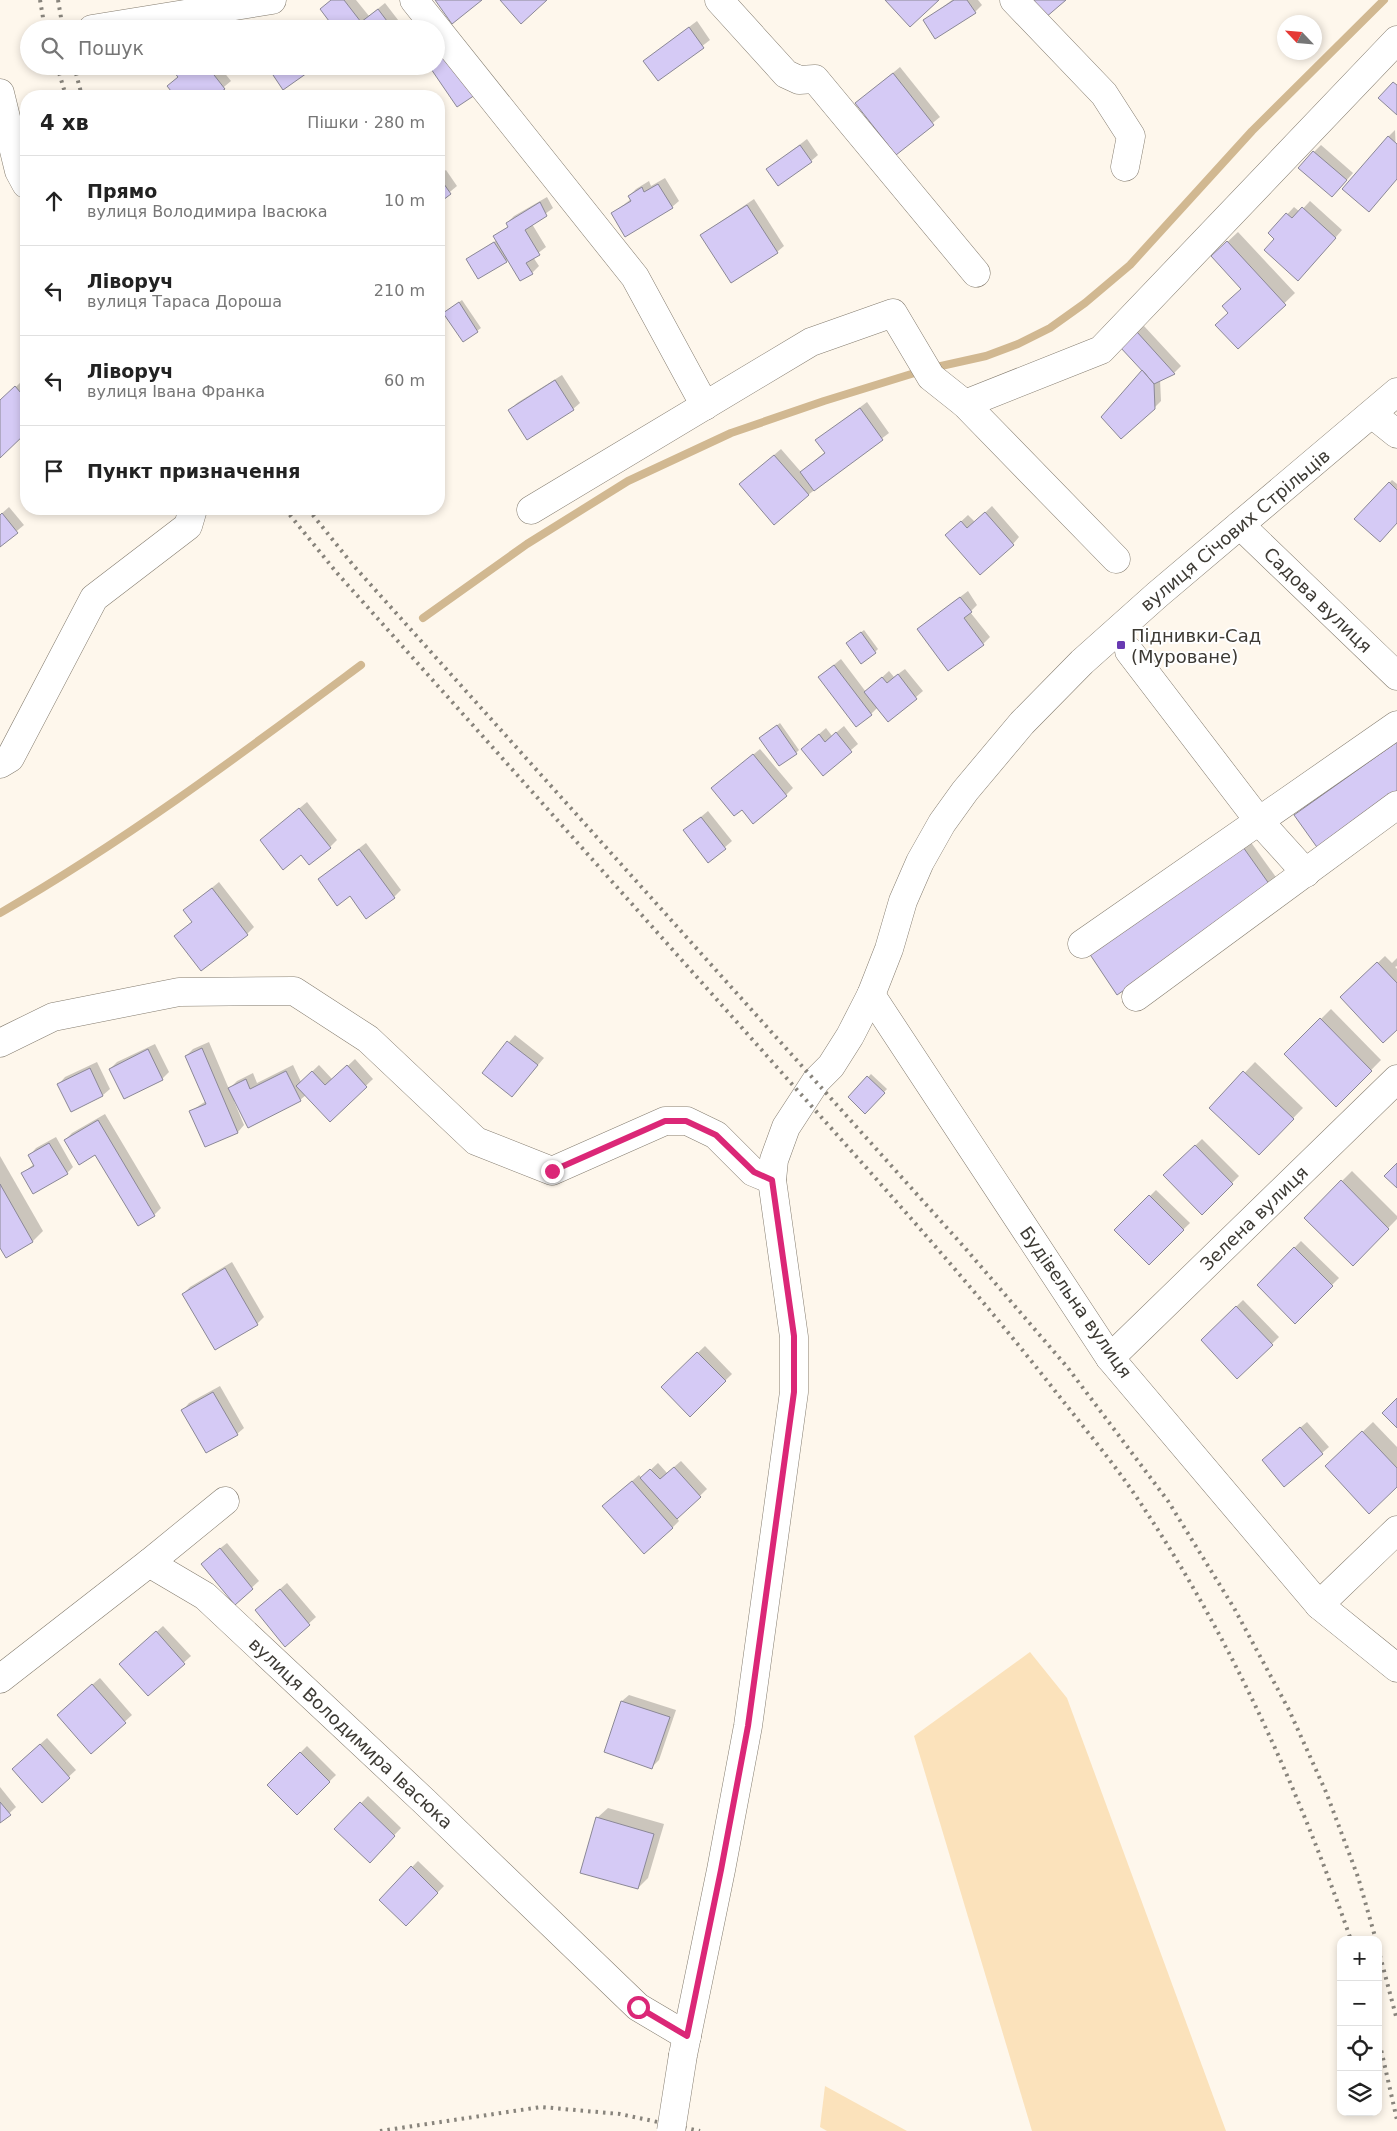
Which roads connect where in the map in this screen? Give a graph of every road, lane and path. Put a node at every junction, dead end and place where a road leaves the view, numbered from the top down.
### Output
1 (272, 0) edge
2 (414, 0) edge
3 (719, 0) edge
4 (1014, 0) edge
5 (143, 20) edge
6 (430, 20) edge
7 (445, 39) edge
8 (1397, 40) edge
9 (0, 93) edge
10 (1125, 166) dead end
11 (20, 173) edge
12 (976, 273) dead end
13 (1397, 392) edge
14 (966, 404) junction
15 (704, 406) junction
16 (1372, 414) junction
17 (1397, 434) edge
18 (530, 510) dead end
19 (191, 515) edge
20 (1240, 525) junction
21 (1116, 559) dead end
22 (1129, 651) dead end
23 (1397, 676) edge
24 (1397, 725) edge
25 (0, 764) edge
26 (1397, 806) edge
27 (1259, 821) junction
28 (1306, 872) junction
29 (1082, 944) dead end
30 (870, 995) junction
31 (1136, 997) dead end
32 (0, 1043) edge
33 (1397, 1079) edge
34 (772, 1180) junction
35 (1110, 1358) junction
36 (225, 1501) dead end
37 (1397, 1530) edge
38 (149, 1563) junction
39 (1319, 1605) junction
40 (1397, 1668) edge
41 (0, 1679) edge
42 (685, 2046) junction
43 (671, 2131) edge

1 - 5 street
2 - 6 street
3 - 12 street
4 - 10 street
7 - 15 street
8 - 14 street
9 - 11 street
13 - 16 street, вулиця Січових Стрільців
14 - 15 street
14 - 21 street
15 - 18 street
16 - 17 street
16 - 20 street, вулиця Січових Стрільців
19 - 25 street
20 - 23 street, Садова вулиця
20 - 30 street, вулиця Січових Стрільців
22 - 27 street
24 - 27 street
26 - 28 street
27 - 28 street
27 - 29 street
28 - 31 street
30 - 34 street, вулиця Січових Стрільців
30 - 35 street, Будівельна вулиця
32 - 34 street
33 - 35 street, Зелена вулиця
34 - 42 street, вулиця Січових Стрільців
35 - 39 street, Будівельна вулиця
36 - 38 street
37 - 39 street
38 - 41 street
38 - 42 street, вулиця Володимира Івасюка
39 - 40 street, Будівельна вулиця
42 - 43 street, вулиця Січових Стрільців, bridge

